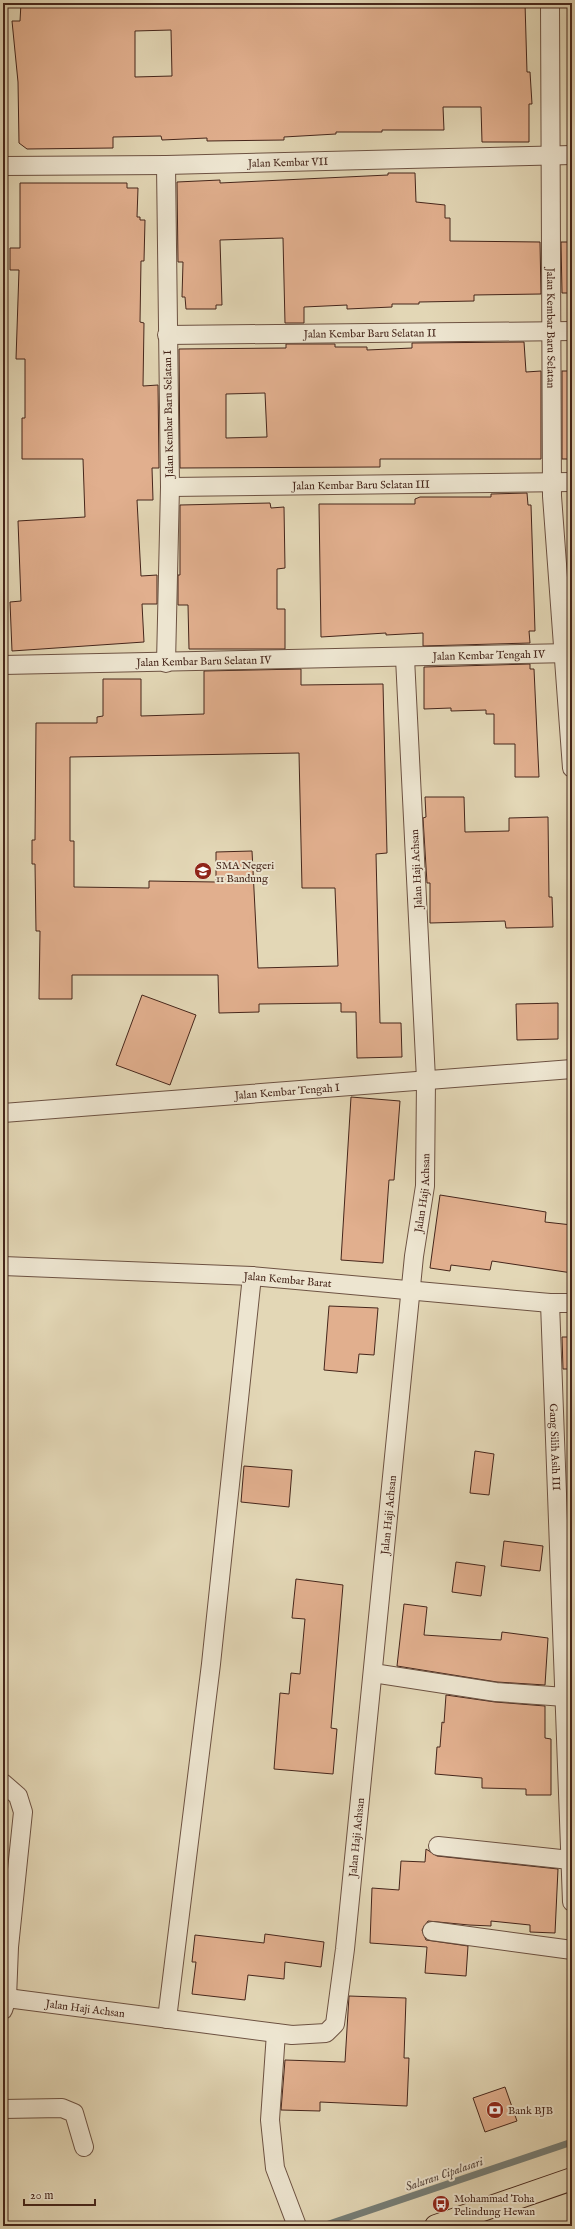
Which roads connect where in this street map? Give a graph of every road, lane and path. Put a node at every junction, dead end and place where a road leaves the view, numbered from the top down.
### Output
1 (550, 3) edge
2 (552, 155) junction
3 (572, 155) edge
4 (166, 165) junction
5 (3, 166) edge
6 (572, 331) edge
7 (550, 332) junction
8 (167, 335) junction
9 (552, 482) junction
10 (572, 482) edge
11 (170, 487) junction
12 (568, 653) edge
13 (405, 658) junction
14 (166, 663) junction
15 (3, 665) edge
16 (572, 768) edge
17 (572, 1069) edge
18 (426, 1079) junction
19 (3, 1113) edge
20 (3, 1266) edge
21 (252, 1276) junction
22 (411, 1289) junction
23 (550, 1303) junction
24 (572, 1303) edge
25 (373, 1673) junction
26 (565, 1698) junction
27 (3, 1783) edge
28 (438, 1846) dead end
29 (570, 1860) junction
30 (572, 1902) edge
31 (432, 1931) dead end
32 (572, 1950) edge
33 (5, 2004) edge
34 (167, 2019) junction
35 (276, 2033) junction
36 (3, 2108) edge
37 (84, 2147) dead end
38 (572, 2179) edge
39 (297, 2226) edge
40 (436, 2226) edge

1 - 2 street, Jalan Kembar Baru Selatan
2 - 3 street, Jalan Kembar VII
2 - 4 street, Jalan Kembar VII
2 - 7 street, Jalan Kembar Baru Selatan
4 - 5 street, Jalan Kembar VII
4 - 8 street, Jalan Kembar Baru Selatan I
6 - 7 street, Jalan Kembar Baru Selatan II
7 - 8 street, Jalan Kembar Baru Selatan II
7 - 9 street, Jalan Kembar Baru Selatan
8 - 11 street, Jalan Kembar Baru Selatan I
9 - 10 street, Jalan Kembar Baru Selatan III
9 - 11 street, Jalan Kembar Baru Selatan III
9 - 12 street, Jalan Kembar Baru Selatan
11 - 14 street, Jalan Kembar Baru Selatan I
12 - 13 street, Jalan Kembar Tengah IV
12 - 16 street, Jalan Kembar Baru Selatan
13 - 14 street, Jalan Kembar Baru Selatan IV
13 - 18 street, Jalan Haji Achsan
14 - 15 street, Jalan Kembar Baru Selatan IV
17 - 18 street, Jalan Kembar Tengah I
18 - 19 street, Jalan Kembar Tengah I
18 - 22 street, Jalan Haji Achsan
20 - 21 street, Jalan Kembar Barat
21 - 22 street, Jalan Kembar Barat
21 - 34 street
22 - 23 street, Jalan Kembar Barat
22 - 25 street, Jalan Haji Achsan
23 - 24 street, Jalan Kembar Barat
23 - 26 street, Gang Silih Asih III
25 - 26 street
25 - 35 street, Jalan Haji Achsan
26 - 29 street, Gang Silih Asih III
27 - 33 street
28 - 29 street
29 - 30 street, Gang Silih Asih III
31 - 32 street
33 - 34 street, Jalan Haji Achsan
34 - 35 street, Jalan Haji Achsan
35 - 39 street
36 - 37 street
38 - 40 main road

